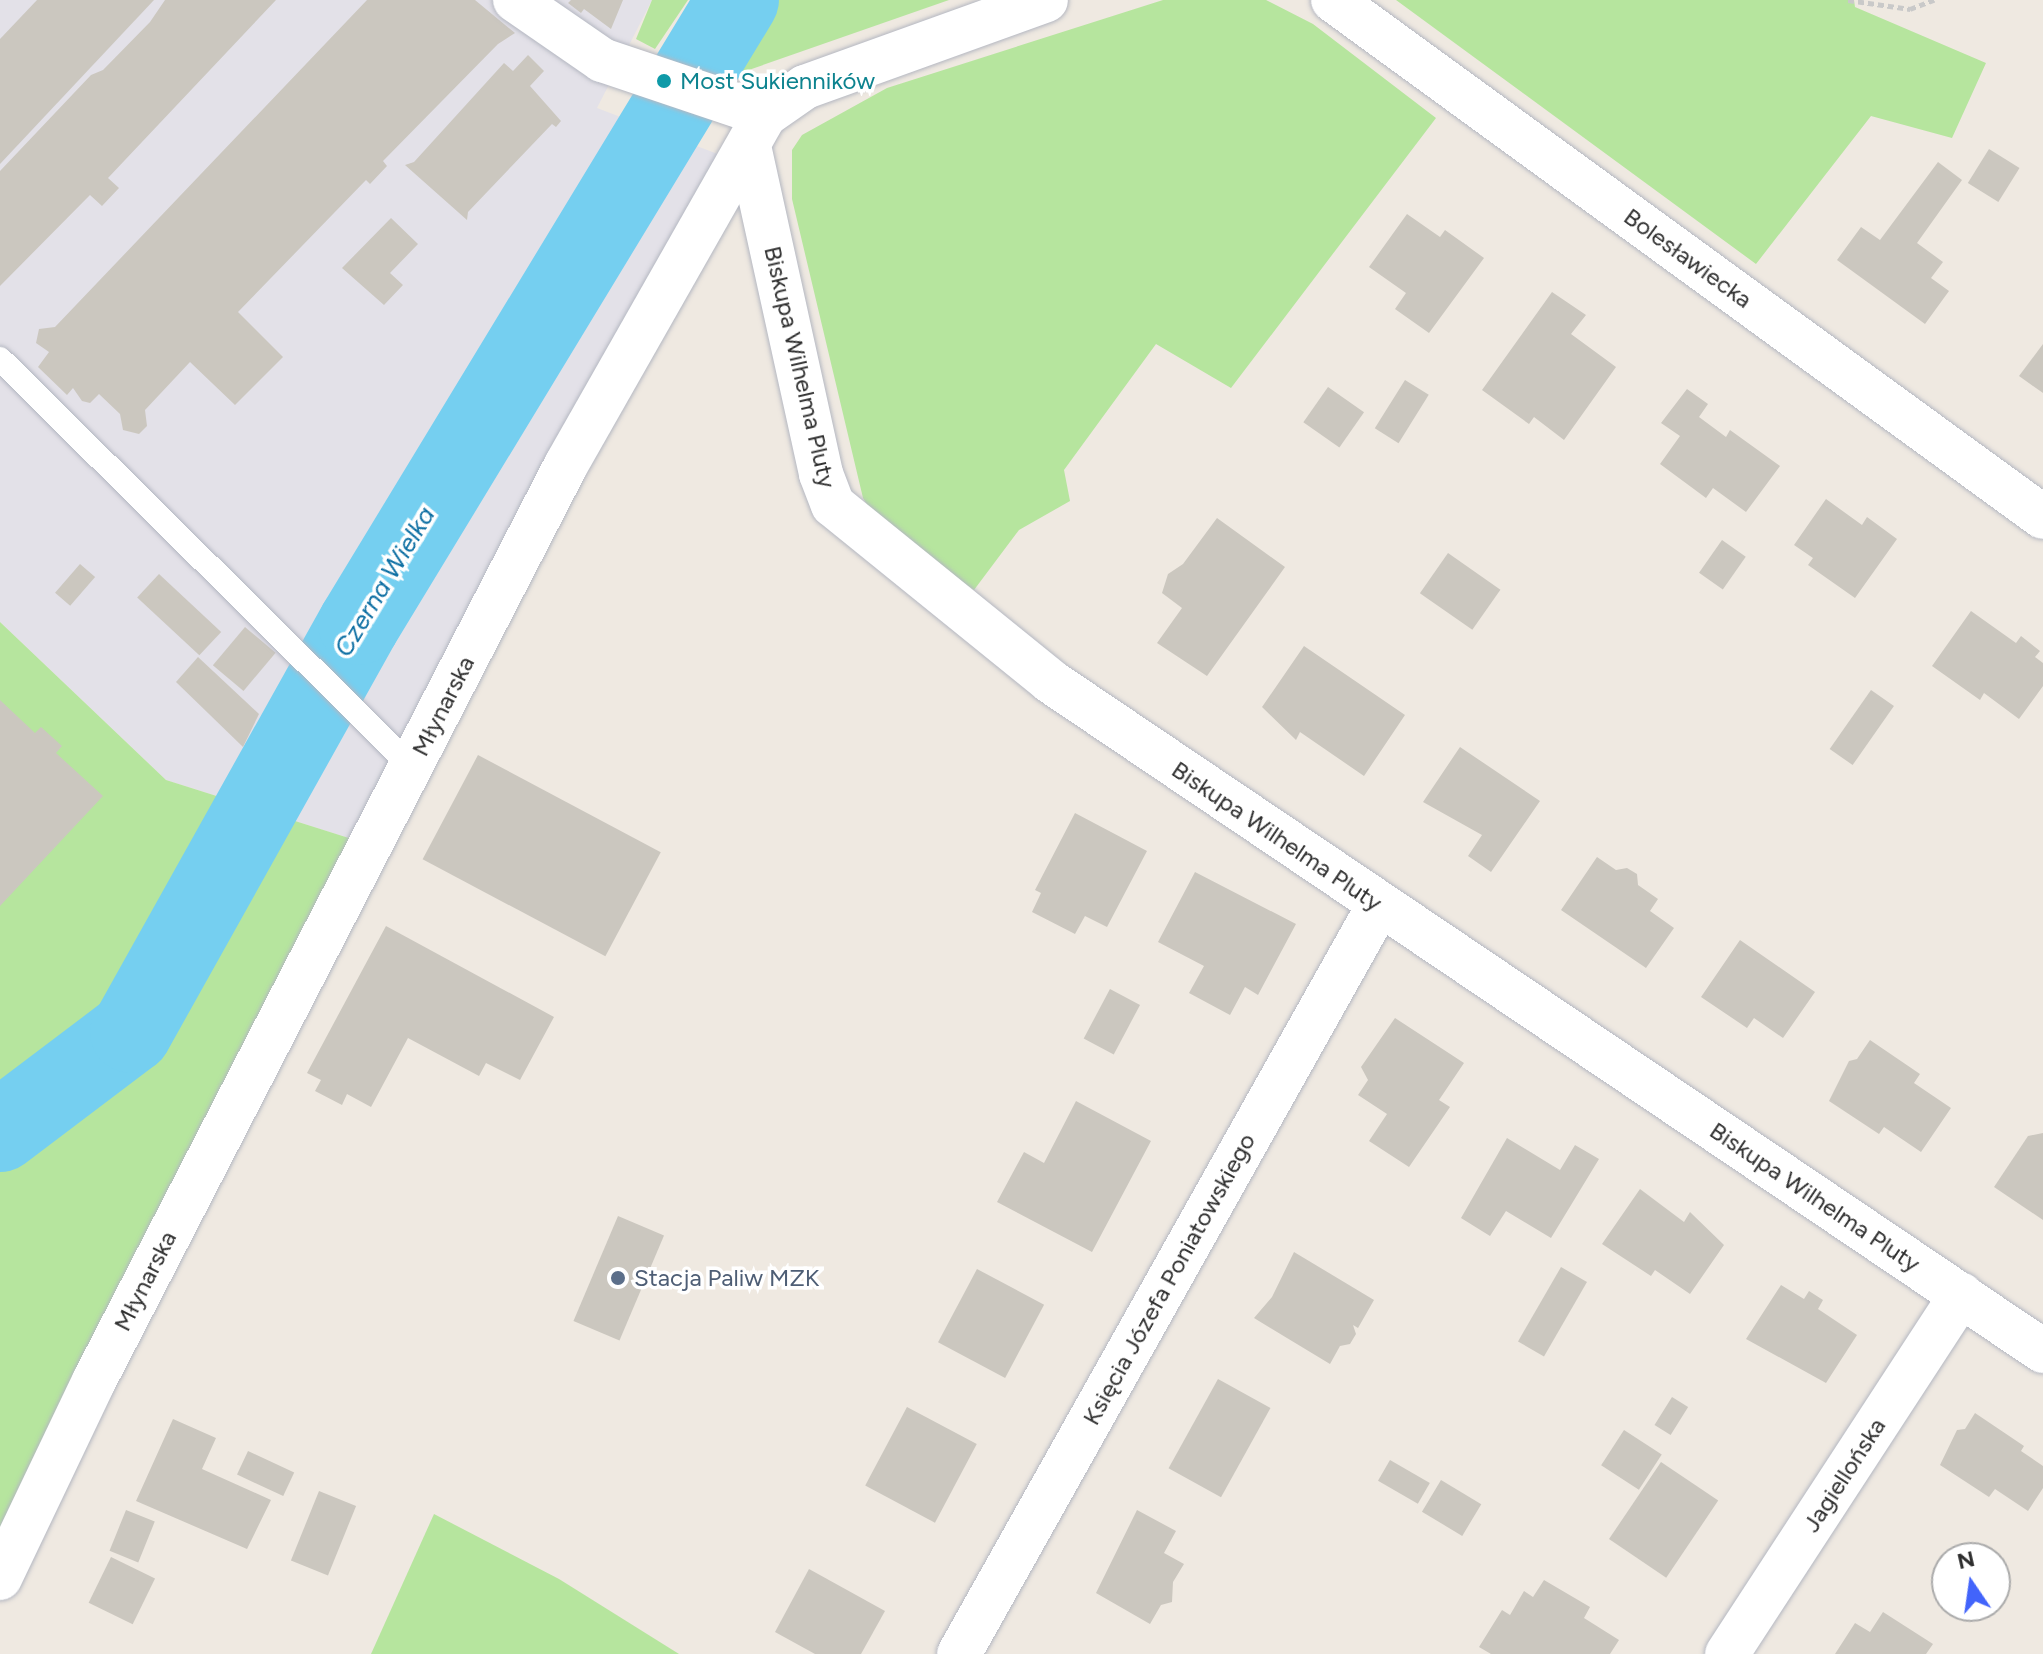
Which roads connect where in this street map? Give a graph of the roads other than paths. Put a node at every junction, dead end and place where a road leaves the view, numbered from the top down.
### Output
1 (515, 0) edge
2 (1046, 0) edge
3 (1333, 0) edge
4 (747, 120) junction
5 (0, 359) edge
6 (2043, 517) edge
7 (412, 767) junction
8 (1379, 905) junction
9 (1961, 1295) junction
10 (2043, 1351) edge
11 (0, 1578) edge
12 (959, 1654) edge
13 (1727, 1654) edge

1 - 4 street
2 - 4 street, Młynarska
3 - 6 street, Bolesławiecka
4 - 7 street, Młynarska
4 - 8 street, Biskupa Wilhelma Pluty
5 - 7 lane
7 - 11 street, Młynarska
8 - 9 street, Biskupa Wilhelma Pluty
8 - 12 street, Księcia Józefa Poniatowskiego
9 - 10 street, Biskupa Wilhelma Pluty
9 - 13 street, Jagiellońska

